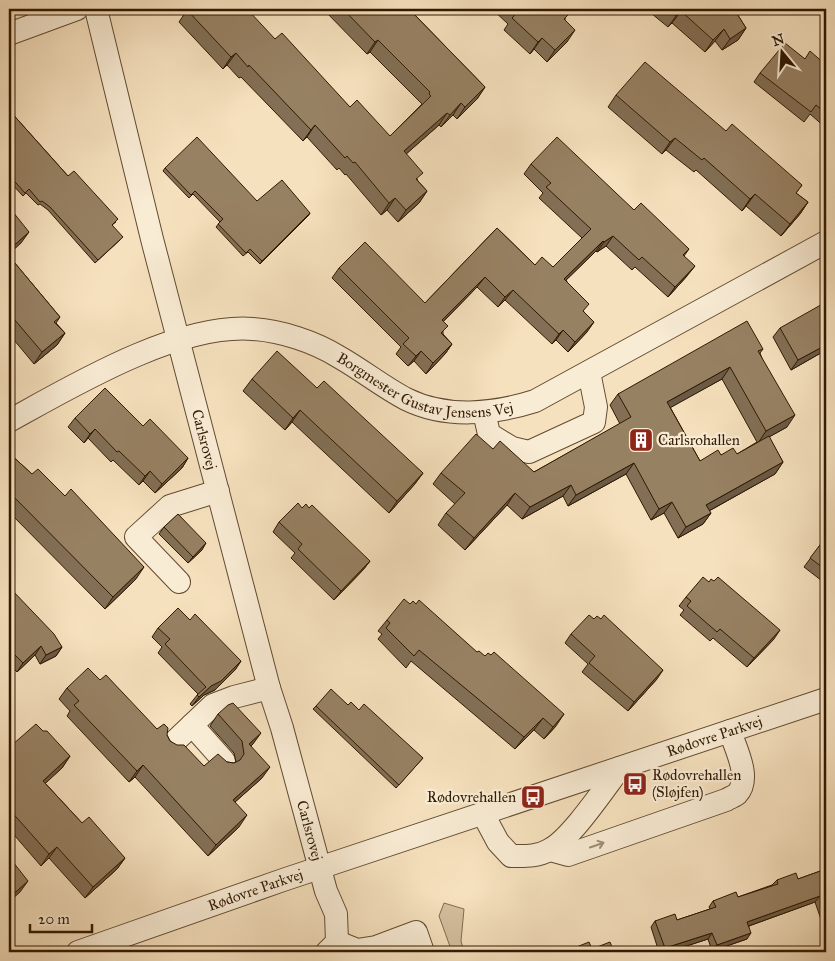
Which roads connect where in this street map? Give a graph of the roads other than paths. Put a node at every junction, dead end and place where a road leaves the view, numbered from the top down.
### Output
1 (77, 9) edge
2 (96, 9) edge
3 (9, 34) edge
4 (826, 242) edge
5 (178, 340) junction
6 (589, 372) junction
7 (484, 412) junction
8 (9, 421) edge
9 (218, 491) junction
10 (179, 582) dead end
11 (269, 688) junction
12 (826, 699) edge
13 (192, 725) junction
14 (730, 732) junction
15 (172, 744) edge
16 (224, 761) edge
17 (620, 768) junction
18 (484, 814) junction
19 (550, 850) junction
20 (320, 869) junction
21 (332, 947) edge
22 (78, 952) edge
23 (423, 952) edge

1 - 3 street
2 - 5 street, Carlsrovej
4 - 6 street, Borgmester Gustav Jensens Vej
5 - 7 street, Borgmester Gustav Jensens Vej
5 - 8 street, Borgmester Gustav Jensens Vej
5 - 9 street, Carlsrovej
6 - 7 street, Borgmester Gustav Jensens Vej
6 - 7 street
9 - 10 street
9 - 11 street, Carlsrovej
11 - 13 street
11 - 20 street, Carlsrovej
12 - 14 street, Rødovre Parkvej
13 - 15 street
13 - 16 street
14 - 17 street, Rødovre Parkvej
19 -> 14 street
17 - 18 street, Rødovre Parkvej
17 - 19 street
18 - 19 street
18 - 20 street, Rødovre Parkvej
20 - 21 street, Rødovre Parkvej
20 - 22 street, Rødovre Parkvej
21 - 23 street

